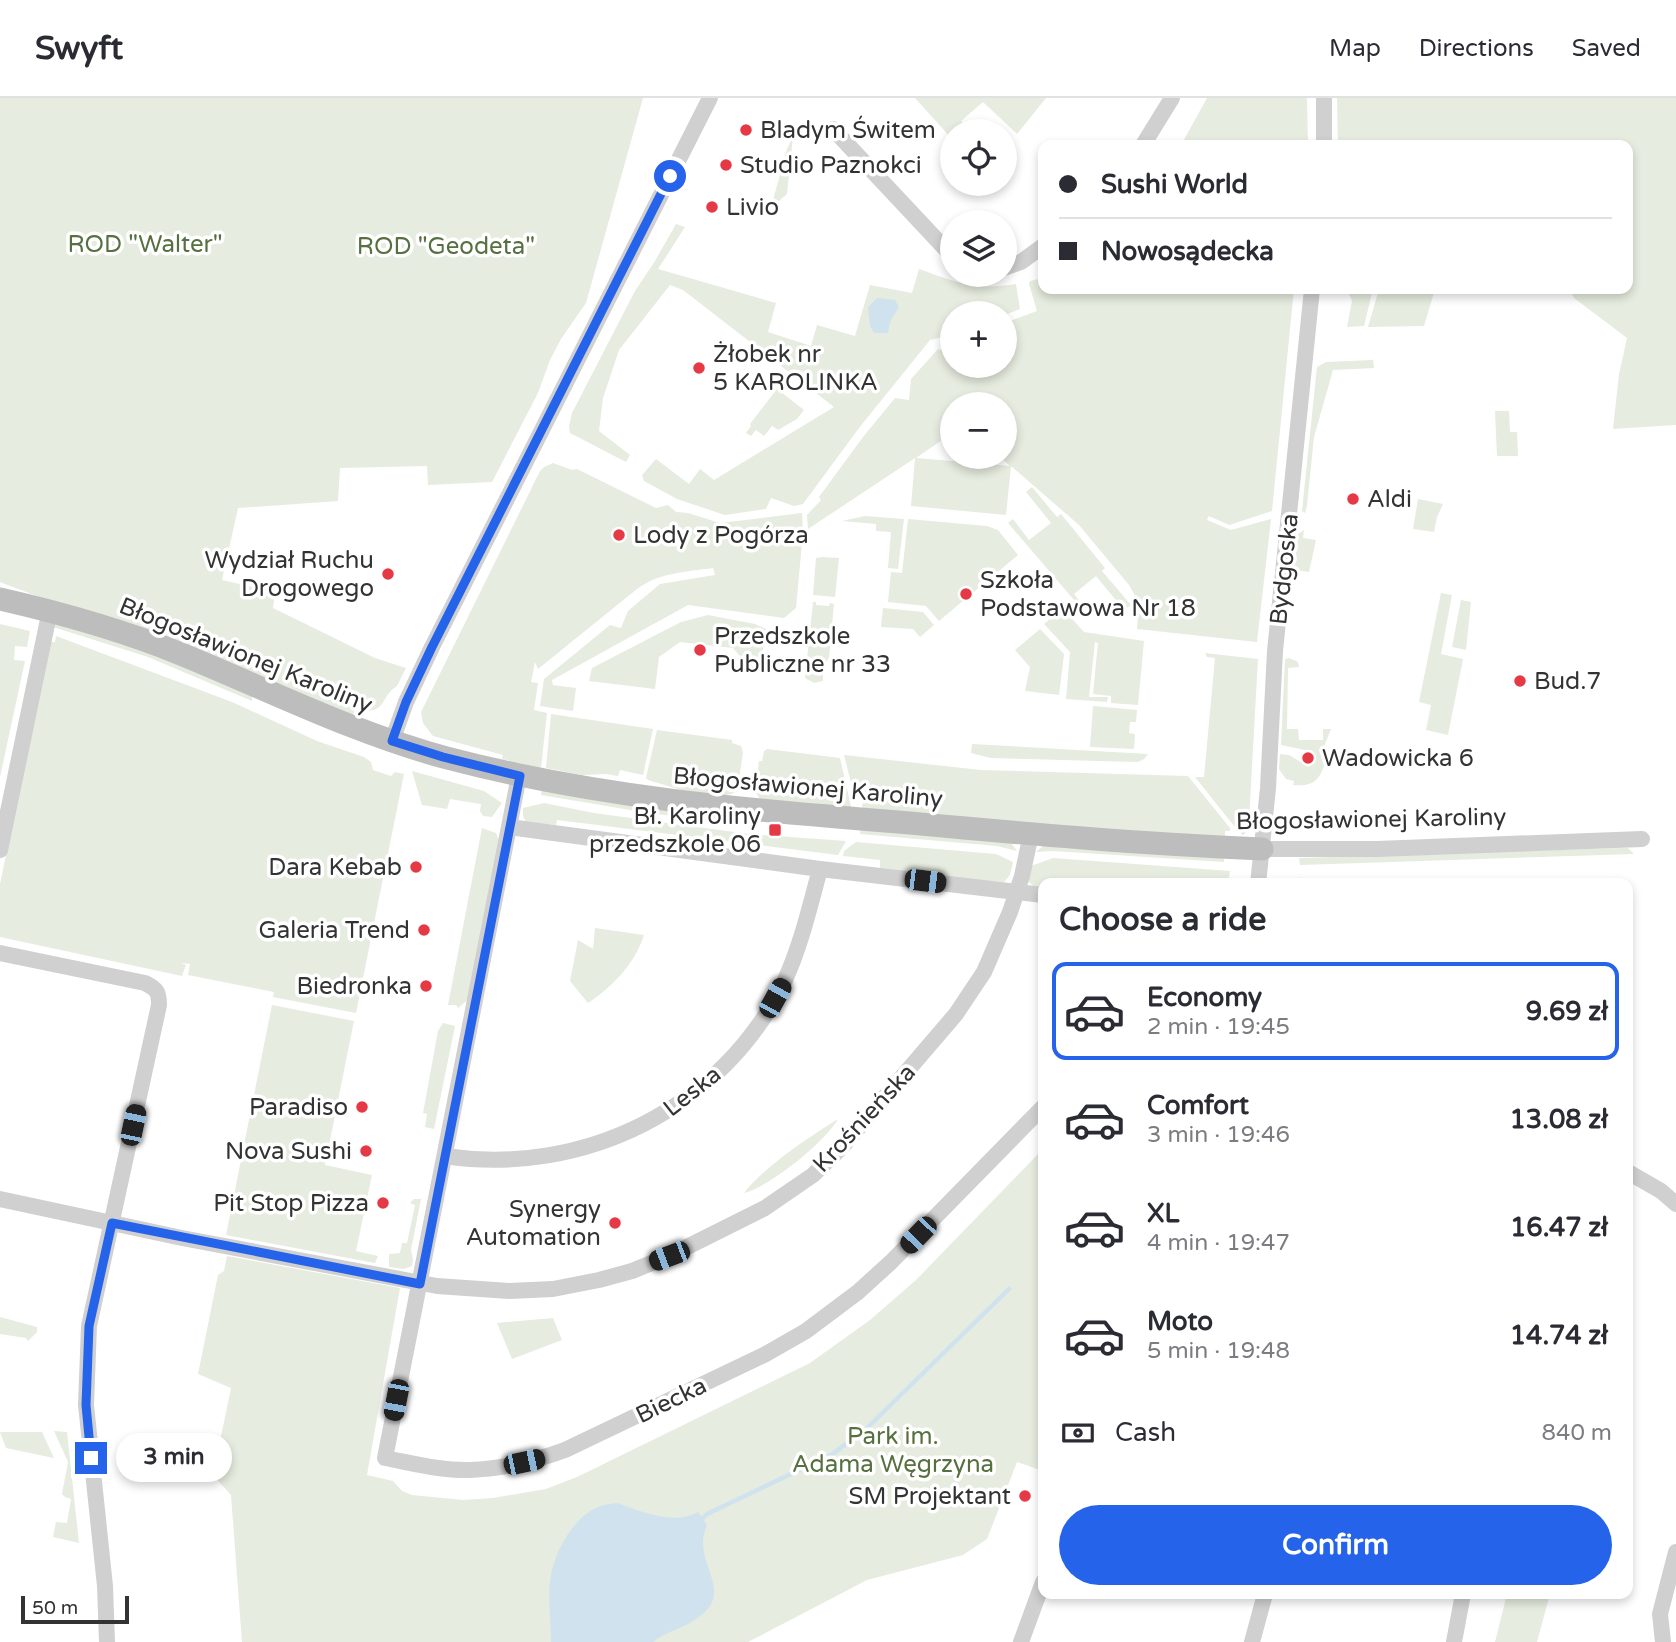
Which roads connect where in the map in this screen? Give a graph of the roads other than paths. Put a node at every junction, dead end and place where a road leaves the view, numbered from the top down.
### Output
1 (710, 98) edge
2 (1172, 98) edge
3 (1324, 98) edge
4 (833, 129) dead end
5 (1146, 140) edge
6 (1324, 140) edge
7 (940, 243) edge
8 (1038, 250) edge
9 (1017, 263) edge
10 (1311, 294) edge
11 (0, 599) edge
12 (50, 610) junction
13 (392, 741) junction
14 (520, 776) junction
15 (509, 827) junction
16 (1031, 834) junction
17 (1642, 839) dead end
18 (1262, 849) junction
19 (0, 850) edge
20 (820, 869) junction
21 (1259, 878) edge
22 (1017, 892) junction
23 (1038, 894) edge
24 (0, 953) edge
25 (1038, 1112) edge
26 (445, 1156) junction
27 (1633, 1175) edge
28 (0, 1199) edge
29 (1676, 1203) edge
30 (112, 1223) junction
31 (420, 1284) junction
32 (1676, 1552) edge
33 (1038, 1596) edge
34 (1264, 1599) edge
35 (1461, 1599) edge
36 (107, 1642) edge
37 (1021, 1642) edge
38 (1252, 1642) edge
39 (1454, 1642) edge
40 (1663, 1642) edge

1 - 13 street
2 - 5 street
3 - 6 street
4 - 7 street
8 - 9 street
10 - 18 street, Bydgoska
11 - 12 street, Błogosławionej Karoliny
12 - 13 street, Błogosławionej Karoliny
12 - 19 street
13 - 14 street, Błogosławionej Karoliny
14 - 15 street
14 - 16 street, Błogosławionej Karoliny
15 - 20 street
15 - 26 street
16 - 18 street, Błogosławionej Karoliny
16 - 22 street, Krośnieńska
17 - 18 street, Błogosławionej Karoliny
18 - 21 street, Bydgoska
20 - 22 street
20 - 26 street, Leska
22 - 23 street
22 - 31 street, Krośnieńska
24 - 30 street
25 - 31 street, Biecka
26 - 31 street
27 - 29 street
28 - 30 street, Krośnieńska
30 - 31 street, Krośnieńska
30 - 36 street
32 - 40 street
33 - 37 street
34 - 38 street
35 - 39 street

